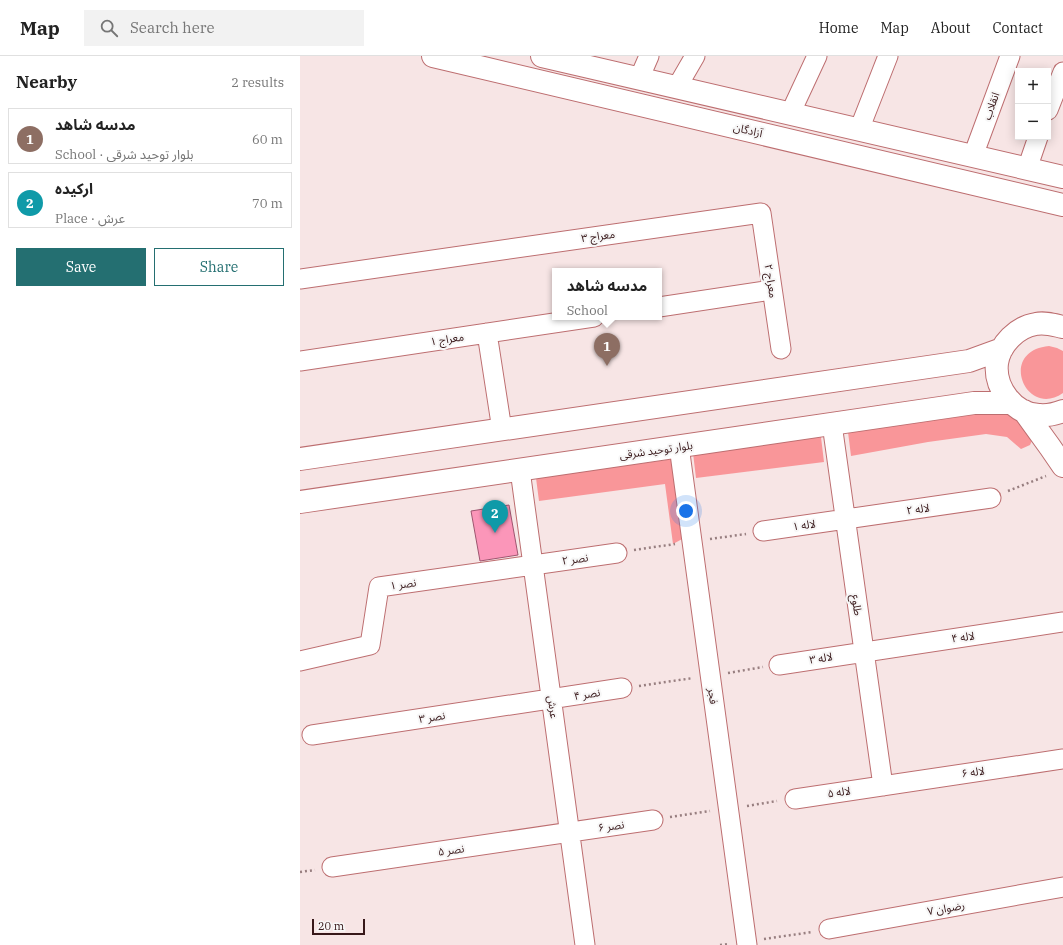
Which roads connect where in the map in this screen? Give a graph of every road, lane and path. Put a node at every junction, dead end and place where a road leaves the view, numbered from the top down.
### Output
1 (432, 56) edge
2 (542, 56) edge
3 (649, 56) edge
4 (695, 56) edge
5 (817, 56) edge
6 (888, 56) edge
7 (1010, 56) edge
8 (1063, 72) edge
9 (639, 79) junction
10 (677, 87) junction
11 (1050, 104) edge
12 (790, 114) junction
13 (860, 130) junction
14 (1037, 140) edge
15 (973, 156) junction
16 (1027, 169) junction
17 (1063, 177) edge
18 (1063, 204) edge
19 (761, 214) junction
20 (300, 279) edge
21 (772, 290) junction
22 (662, 307) edge
23 (574, 320) edge
24 (1063, 327) edge
25 (487, 333) junction
26 (1002, 349) junction
27 (300, 361) edge
28 (1018, 407) junction
29 (1063, 411) edge
30 (832, 424) junction
31 (502, 430) junction
32 (679, 446) junction
33 (300, 459) edge
34 (520, 470) junction
35 (1056, 470) edge
36 (990, 498) joint
37 (300, 502) edge
38 (845, 519) junction
39 (763, 531) dead end
40 (617, 553) dead end
41 (533, 565) junction
42 (1063, 622) edge
43 (863, 652) junction
44 (300, 661) edge
45 (779, 665) dead end
46 (622, 688) dead end
47 (551, 699) junction
48 (312, 735) dead end
49 (1063, 759) edge
50 (883, 786) junction
51 (795, 798) dead end
52 (653, 820) dead end
53 (570, 832) junction
54 (332, 867) dead end
55 (1063, 887) edge
56 (829, 929) joint
57 (746, 943) edge
58 (585, 945) edge
59 (720, 945) edge

1 - 18 street, آزادگان
2 - 9 street
3 - 9 street
4 - 10 street
5 - 12 street
6 - 13 street
7 - 15 street, انقلاب
8 - 11 street
9 - 10 street
10 - 12 street
12 - 13 street
13 - 15 street
14 - 16 street
15 - 16 street
16 - 17 street
19 - 20 street, معراج ۳
19 - 21 street
19 - 21 street, معراج ۲
21 - 22 street
23 - 25 street, معراج ۱
24 - 26 street
25 - 27 street, معراج ۱
25 - 31 street
26 - 28 street
26 - 31 street
28 - 29 street, بلوار توحید شرقی
28 - 30 street, بلوار توحید شرقی
28 - 35 street
30 - 32 street, بلوار توحید شرقی
30 - 38 street, طلوع
31 - 33 street
32 - 34 street, بلوار توحید شرقی
32 - 57 street, فجر
34 - 37 street, بلوار توحید شرقی
34 - 41 street, عرش
35 - 36 path
36 - 38 street, لاله ۲
38 - 39 street, لاله ۱
38 - 43 street, طلوع
40 - 41 street, نصر ۲
41 - 44 street, نصر ۱
41 - 47 street, عرش
42 - 43 street, لاله ۴
43 - 45 street, لاله ۳
43 - 50 street, طلوع
46 - 47 street, نصر ۴
47 - 48 street, نصر ۳
47 - 53 street, عرش
49 - 50 street, لاله ۶
50 - 51 street, لاله ۵
52 - 53 street, نصر ۶
53 - 54 street, نصر ۵
53 - 58 street, عرش
55 - 56 street, رضوان ۷
56 - 57 path
57 - 59 path

